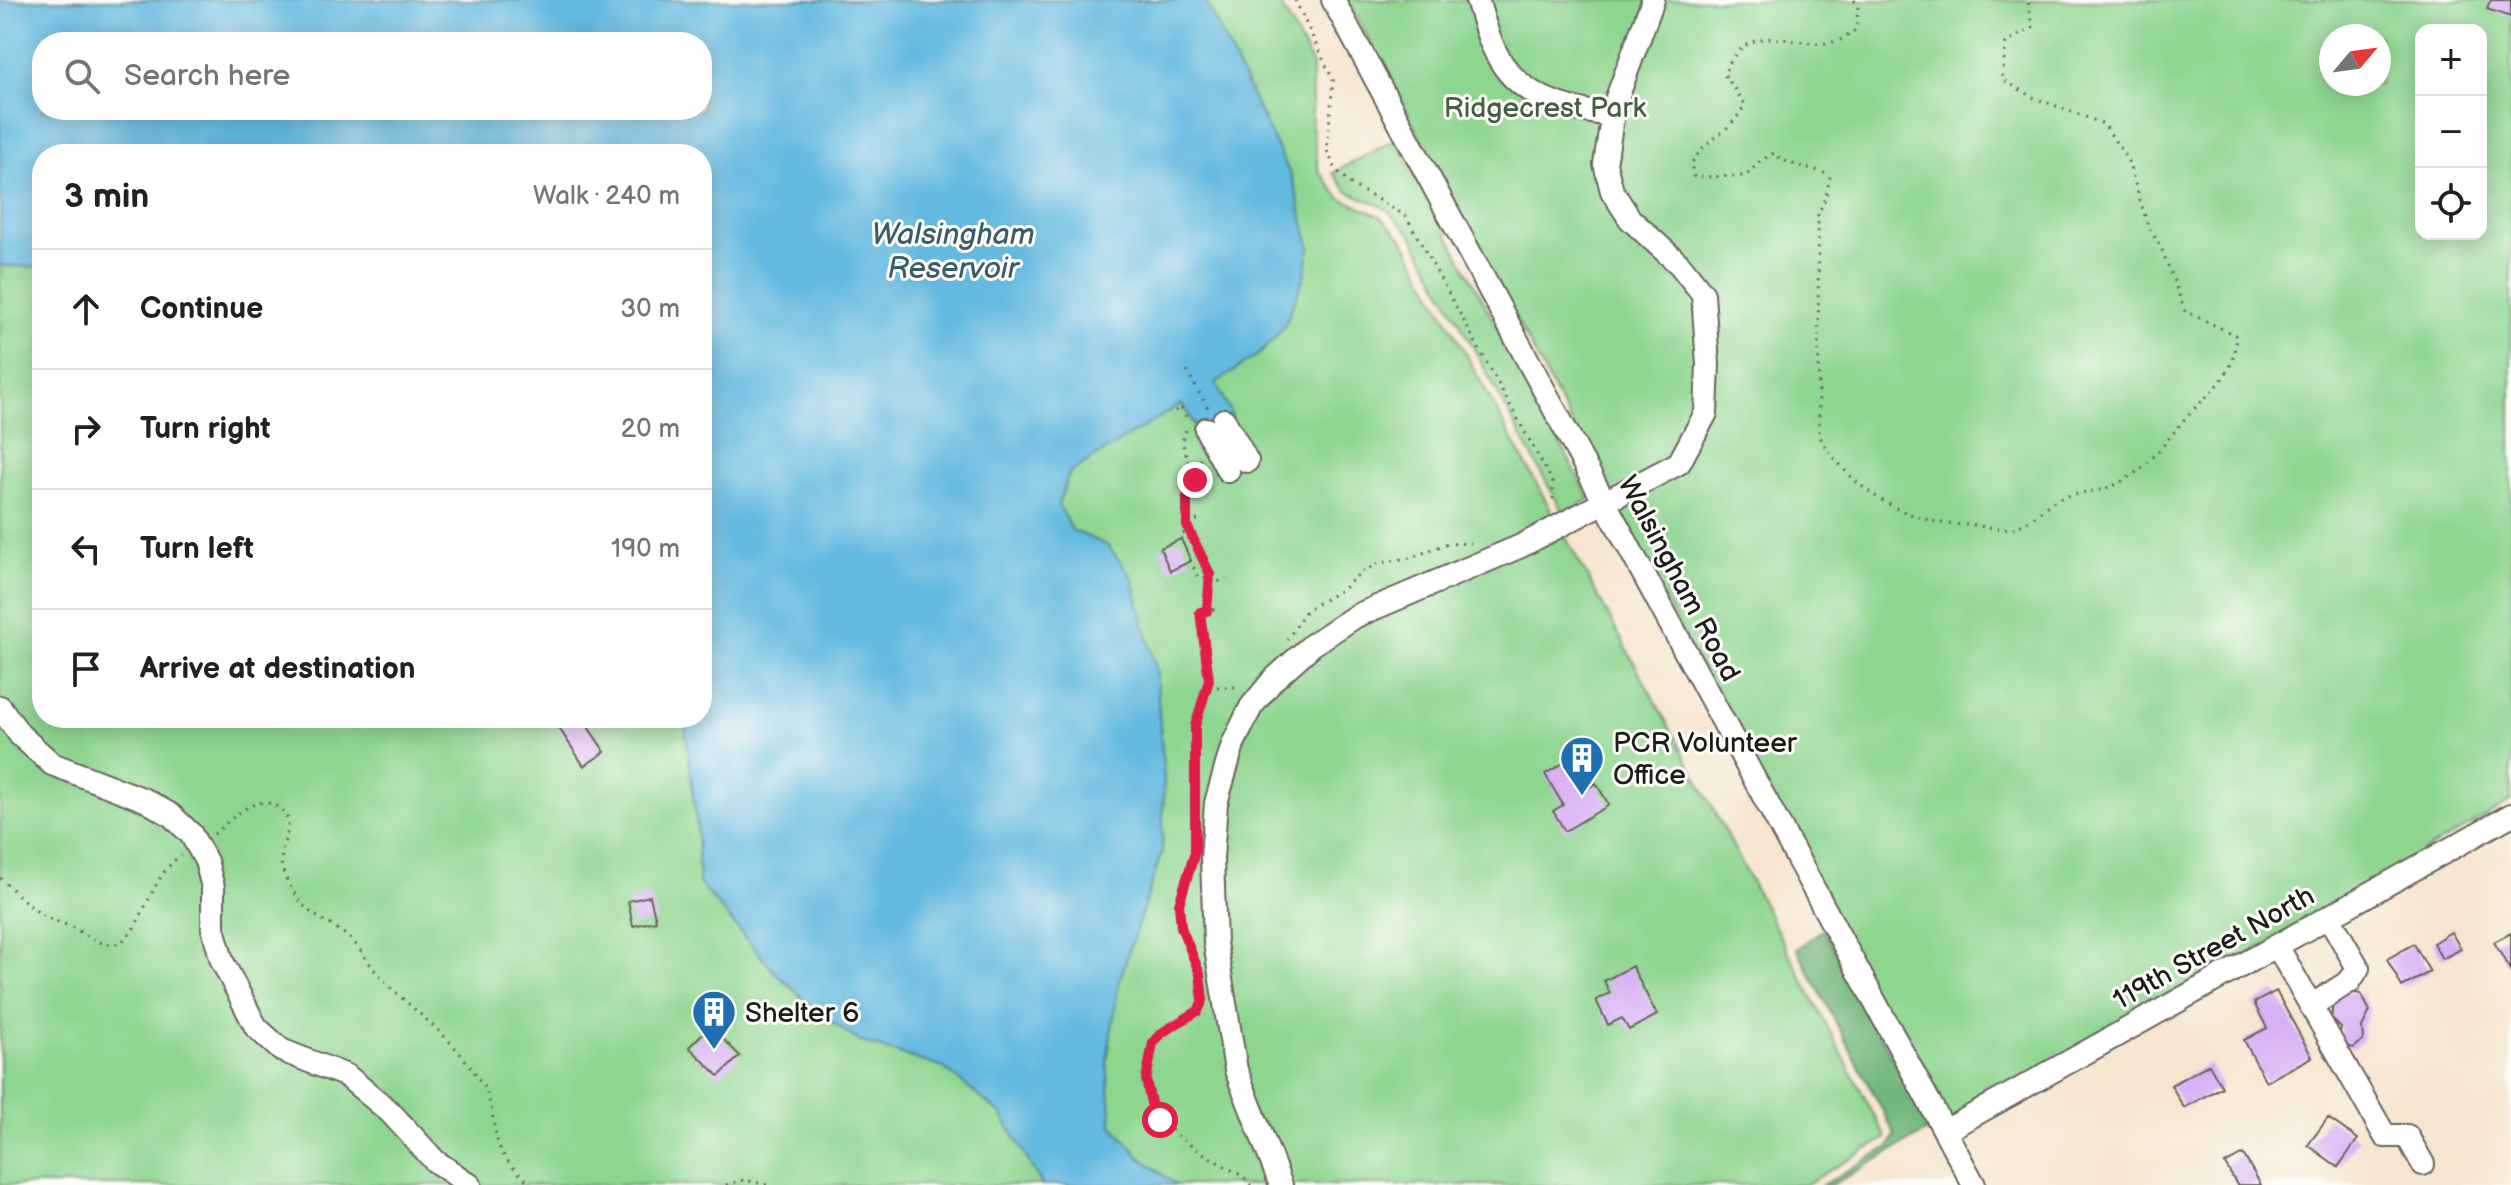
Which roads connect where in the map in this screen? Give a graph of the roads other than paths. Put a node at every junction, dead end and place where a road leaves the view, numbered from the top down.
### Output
1 (1333, 0) edge
2 (1477, 0) edge
3 (1653, 0) edge
4 (1612, 115) junction
5 (1215, 432) road end
6 (1238, 466) dead end
7 (1605, 502) junction
8 (0, 707) edge
9 (2511, 815) edge
10 (2329, 917) junction
11 (2277, 946) junction
12 (2311, 1006) junction
13 (1945, 1131) junction
14 (2423, 1164) dead end
15 (470, 1185) edge
16 (1281, 1185) edge
17 (1974, 1185) edge

1 - 7 street, Walsingham Road
2 - 4 street
3 - 4 street
4 - 7 street
5 - 6 street
7 - 13 street, Walsingham Road
7 - 16 street
8 - 15 street
9 - 10 street, 119th Street North
10 - 11 street, 119th Street North
10 - 12 street
11 - 12 street
11 - 13 street, 119th Street North
12 - 14 street
13 - 17 street, Walsingham Road

